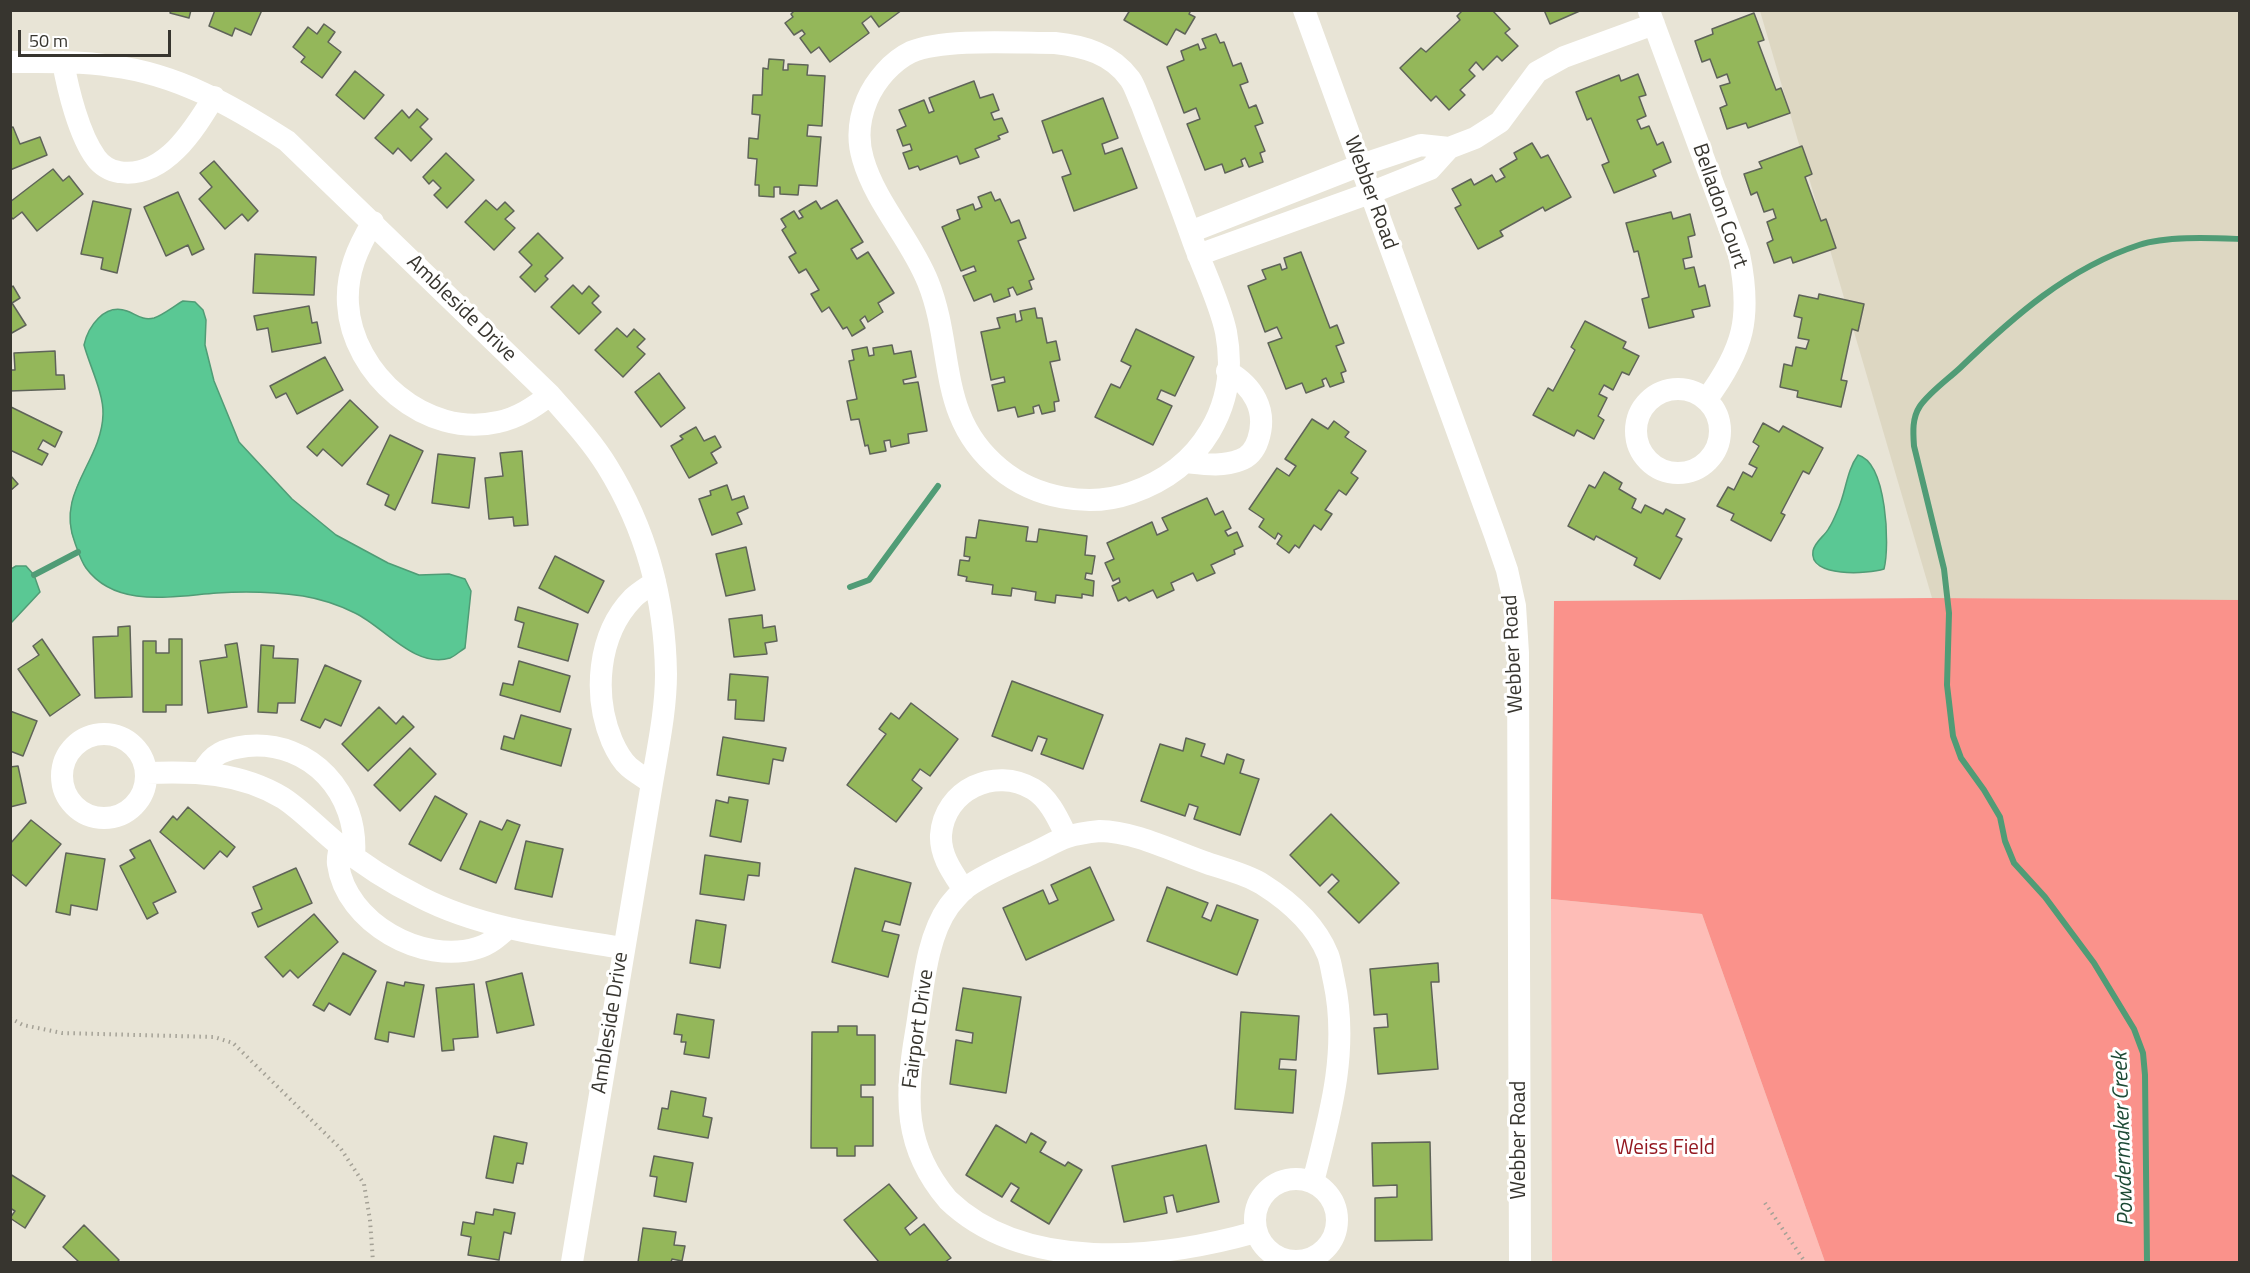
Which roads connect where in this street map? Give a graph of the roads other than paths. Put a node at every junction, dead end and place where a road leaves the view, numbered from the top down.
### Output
1 (1304, 10) edge
2 (1651, 17) edge
3 (10, 62) edge
4 (63, 62) junction
5 (214, 97) junction
6 (1449, 148) junction
7 (1360, 165) junction
8 (1370, 193) junction
9 (373, 222) junction
10 (1190, 232) junction
11 (1198, 255) junction
12 (1227, 371) junction
13 (550, 395) junction
14 (1707, 400) dead end
15 (1185, 462) junction
16 (655, 582) junction
17 (202, 772) junction
18 (146, 773) dead end
19 (652, 783) junction
20 (1067, 837) junction
21 (347, 851) junction
22 (964, 890) junction
23 (508, 928) junction
24 (623, 948) junction
25 (1313, 1182) junction
26 (1256, 1232) junction
27 (1314, 1260) edge
28 (572, 1263) edge
29 (1520, 1263) edge

1 - 7 street, Webber Road
2 - 6 street
2 - 14 street, Belladon Court
3 - 4 street, Ambleside Drive
4 - 5 street, Ambleside Drive
4 - 5 street
5 - 9 street, Ambleside Drive
6 - 7 street
6 - 8 street
7 - 8 street, Webber Road
7 - 10 street
8 - 11 street
8 - 29 street, Webber Road
9 - 13 street, Ambleside Drive
9 - 13 street
10 - 11 street
10 - 15 street
11 - 12 street
12 - 15 street
12 - 15 street
13 - 16 street, Ambleside Drive
16 - 19 street, Ambleside Drive
16 - 19 street
17 - 18 street
17 - 21 street
17 - 21 street
19 - 24 street, Ambleside Drive
20 - 22 street, Fairport Drive
20 - 22 street
20 - 25 street, Fairport Drive
21 - 23 street
21 - 23 street
22 - 26 street, Fairport Drive
23 - 24 street
24 - 28 street, Ambleside Drive
25 - 26 street
25 - 27 street
26 - 27 street

